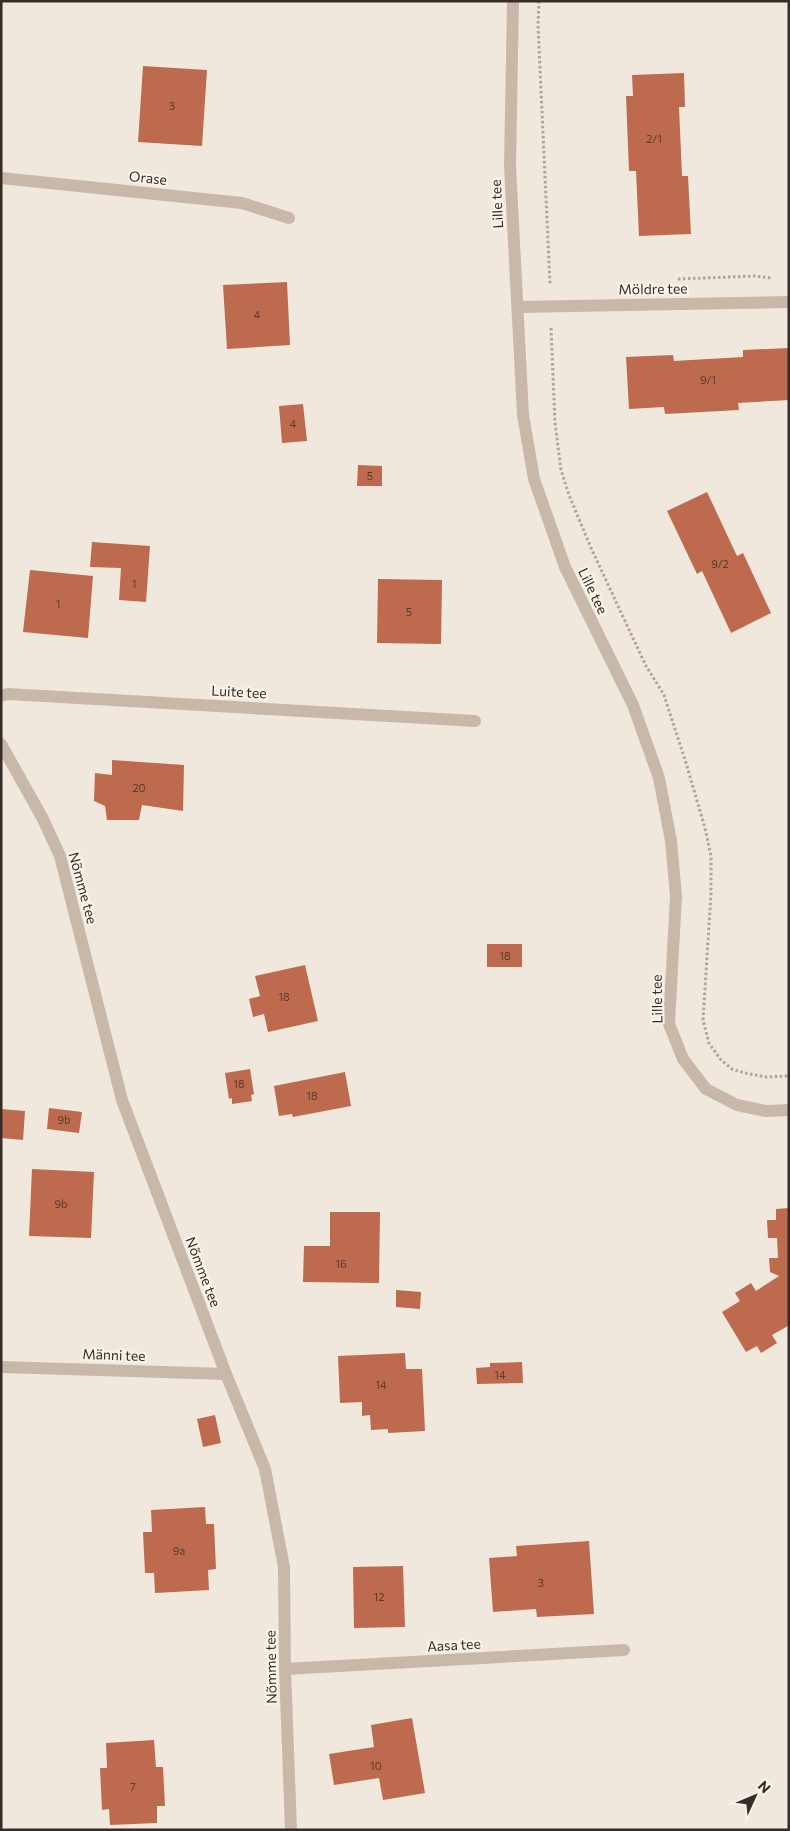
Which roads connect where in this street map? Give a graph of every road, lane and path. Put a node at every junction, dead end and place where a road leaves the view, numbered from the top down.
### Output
1 (513, 1) edge
2 (539, 1) edge
3 (1, 178) edge
4 (288, 218) dead end
5 (789, 302) edge
6 (551, 306) junction
7 (518, 307) junction
8 (1, 696) edge
9 (475, 720) dead end
10 (1, 744) edge
11 (789, 1110) edge
12 (1, 1367) edge
13 (226, 1374) junction
14 (624, 1650) dead end
15 (285, 1669) junction
16 (291, 1830) edge

1 - 7 street, Lille tee
2 - 6 path
3 - 4 street, Orase
5 - 6 street, Möldre tee
6 - 7 street, Möldre tee
7 - 11 street, Lille tee
8 - 9 street, Luite tee
10 - 13 street, Nõmme tee
12 - 13 street, Männi tee
13 - 15 street, Nõmme tee
14 - 15 street, Aasa tee
15 - 16 street, Nõmme tee

